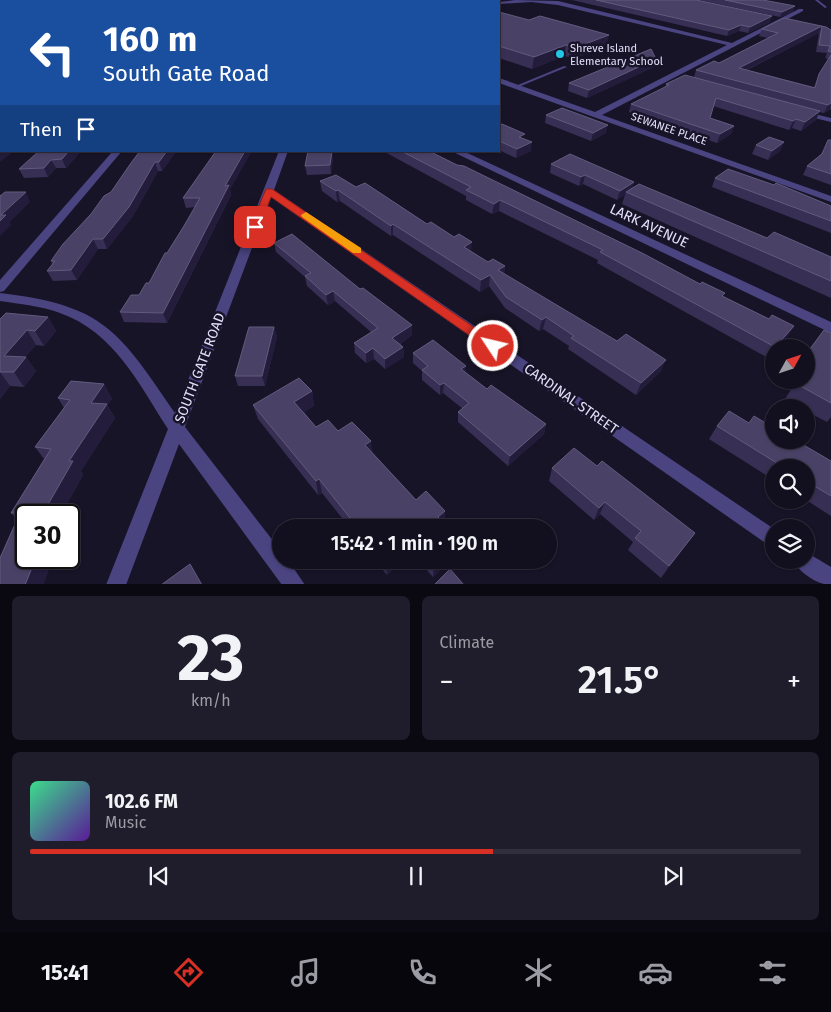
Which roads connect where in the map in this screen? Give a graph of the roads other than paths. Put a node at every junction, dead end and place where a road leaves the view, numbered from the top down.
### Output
1 (816, 0) edge
2 (500, 3) edge
3 (826, 7) dead end
4 (801, 10) dead end
5 (773, 18) edge
6 (782, 20) junction
7 (790, 22) edge
8 (734, 45) junction
9 (565, 67) dead end
10 (674, 76) junction
11 (684, 78) edge
12 (500, 81) edge
13 (515, 87) junction
14 (796, 110) edge
15 (596, 116) junction
16 (831, 120) edge
17 (117, 152) edge
18 (284, 152) edge
19 (457, 152) edge
20 (269, 191) junction
21 (831, 198) edge
22 (0, 288) edge
23 (0, 297) edge
24 (831, 328) edge
25 (177, 428) junction
26 (765, 534) edge
27 (815, 568) edge
28 (831, 579) edge
29 (116, 584) edge
30 (295, 584) edge

1 - 3 lane
2 - 8 street
4 - 6 street
5 - 6 street
6 - 7 street
6 - 8 street
8 - 10 street
9 - 13 lane
10 - 11 street
10 - 15 street
12 - 13 street, SEWANEE PLACE
13 - 15 street, SEWANEE PLACE
14 - 16 street
15 - 21 street, SEWANEE PLACE
17 - 22 street
18 - 20 street, SOUTH GATE ROAD
19 - 24 street, LARK AVENUE
20 - 25 street, SOUTH GATE ROAD
20 - 26 street, CARDINAL STREET
23 - 25 street
25 - 29 street, SOUTH GATE ROAD
25 - 30 street
27 - 28 street

